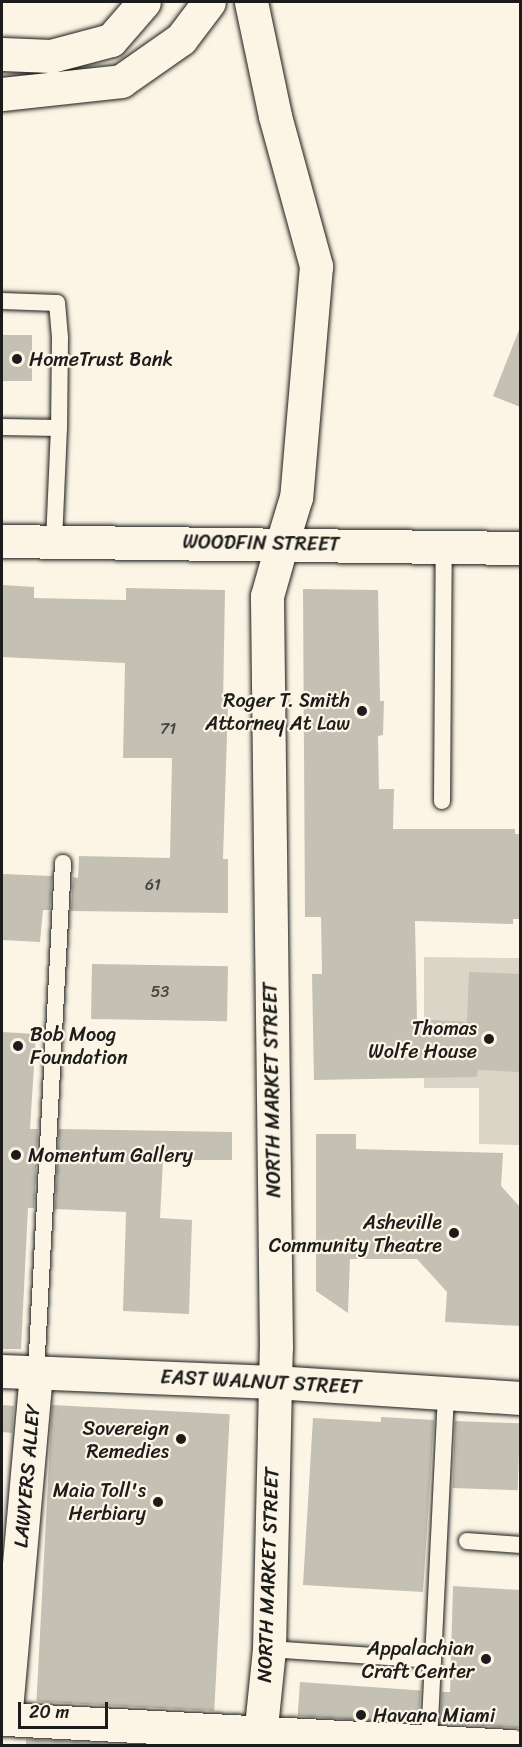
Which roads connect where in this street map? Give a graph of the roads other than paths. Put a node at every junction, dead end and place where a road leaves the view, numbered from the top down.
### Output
1 (144, 2) edge
2 (209, 2) edge
3 (251, 2) edge
4 (2, 54) edge
5 (2, 94) edge
6 (2, 301) edge
7 (2, 427) edge
8 (59, 428) junction
9 (2, 541) edge
10 (54, 542) junction
11 (282, 543) junction
12 (444, 544) junction
13 (520, 548) edge
14 (442, 801) dead end
15 (63, 863) dead end
16 (2, 1371) edge
17 (36, 1373) junction
18 (274, 1382) junction
19 (446, 1392) junction
20 (520, 1398) edge
21 (468, 1541) dead end
22 (520, 1545) edge
23 (269, 1649) junction
24 (433, 1660) junction
25 (259, 1738) edge
26 (429, 1742) junction
27 (512, 1746) edge

1 - 4 main road
2 - 5 main road
3 - 11 main road, NORTH MARKET STREET
6 - 8 lane
7 - 8 lane
8 - 10 lane
9 - 10 main road, WOODFIN STREET
10 - 11 main road, WOODFIN STREET
11 - 12 main road, WOODFIN STREET
11 - 18 main road, NORTH MARKET STREET
12 - 13 main road, WOODFIN STREET
12 - 14 lane
15 - 17 lane
16 - 17 main road, EAST WALNUT STREET
17 - 18 main road, EAST WALNUT STREET
17 - 25 main road, LAWYERS ALLEY
18 - 19 main road, EAST WALNUT STREET
18 - 23 main road, NORTH MARKET STREET
19 - 20 main road, EAST WALNUT STREET
19 - 24 lane
21 - 22 lane
23 - 24 lane
23 - 25 main road, NORTH MARKET STREET
24 - 26 lane
25 - 26 main road
26 - 27 main road

